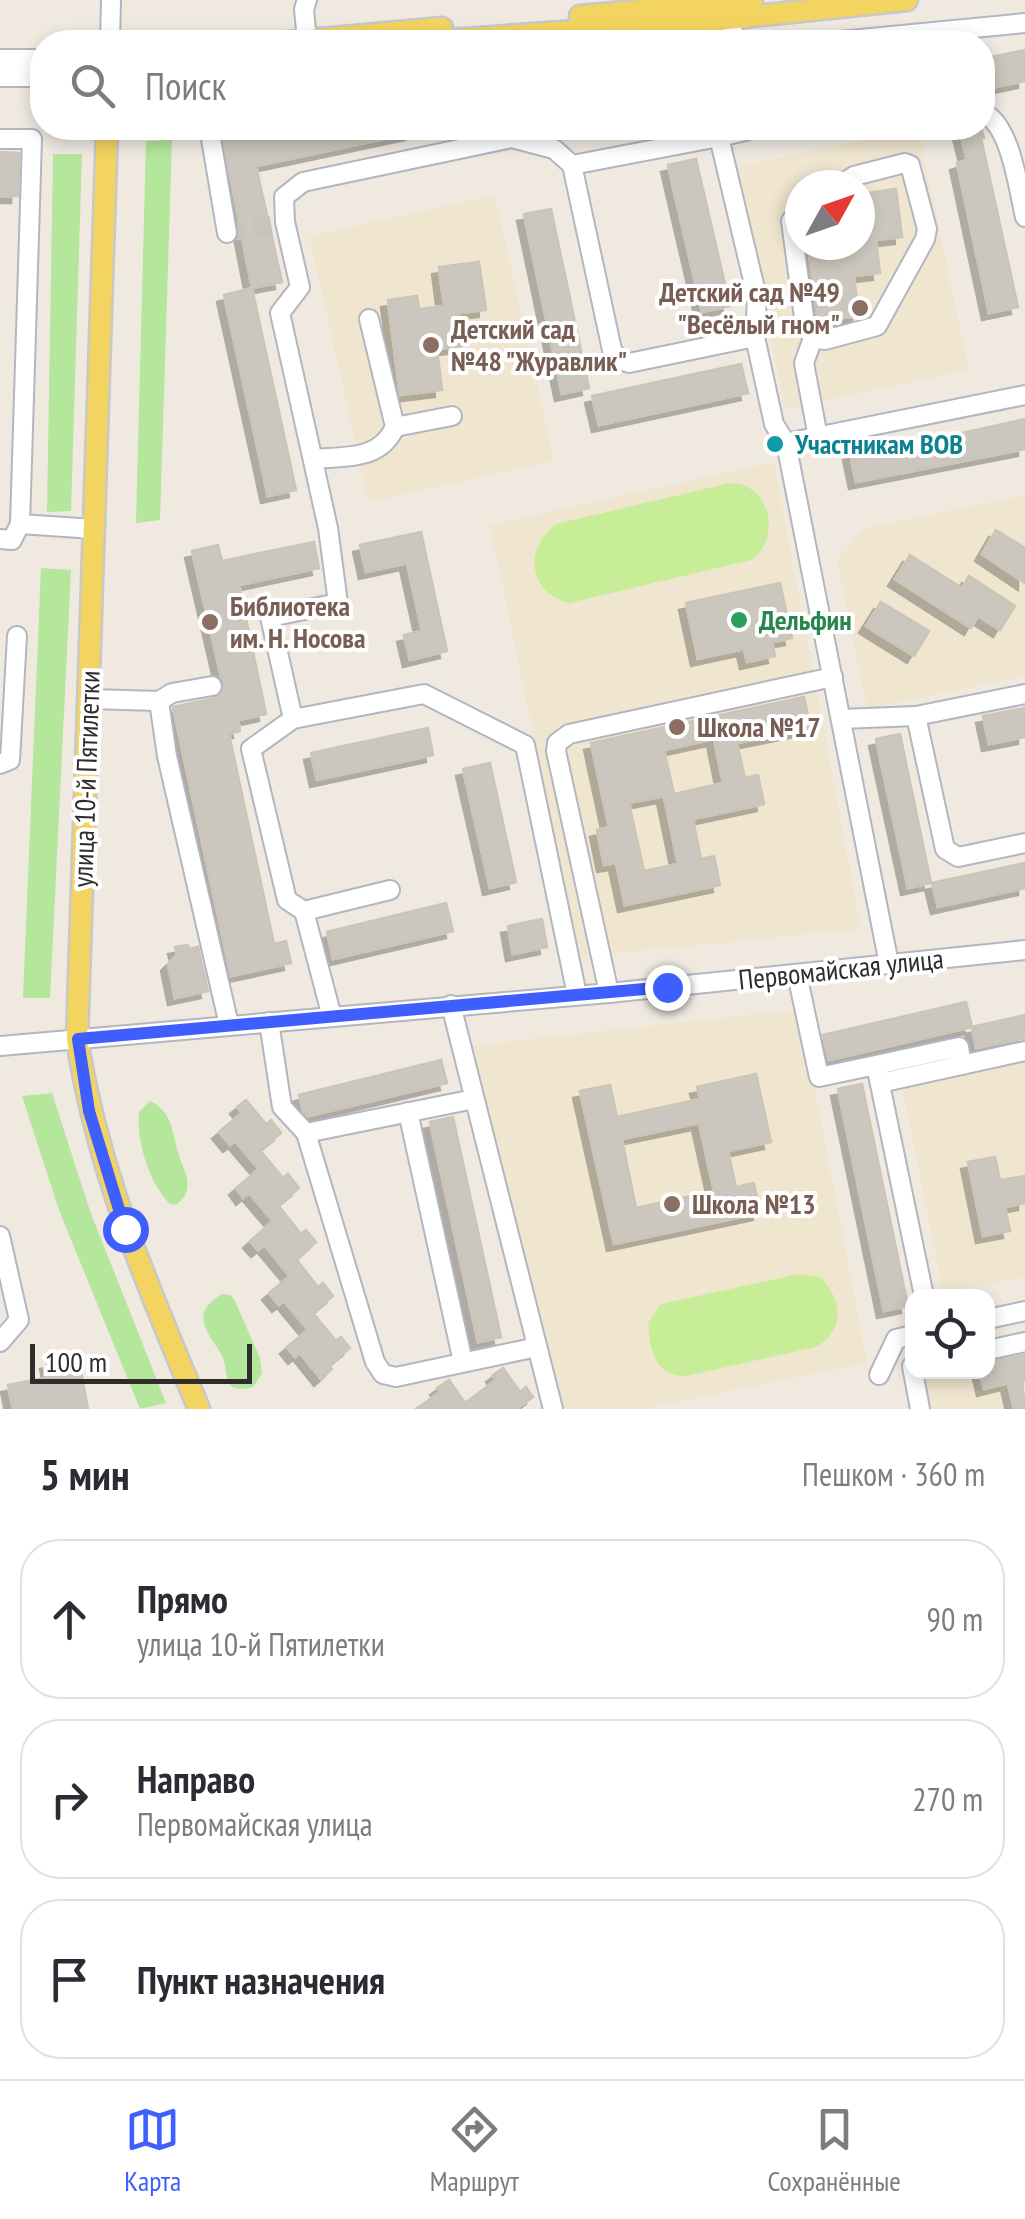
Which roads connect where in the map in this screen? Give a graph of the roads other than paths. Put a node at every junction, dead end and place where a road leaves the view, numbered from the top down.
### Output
1 (111, 0) edge
2 (307, 0) edge
3 (908, 0) edge
4 (761, 5) edge
5 (730, 10) edge
6 (1025, 22) edge
7 (110, 30) edge
8 (300, 30) edge
9 (460, 30) edge
10 (541, 30) edge
11 (947, 30) edge
12 (0, 59) edge
13 (30, 59) edge
14 (0, 77) edge
15 (30, 77) edge
16 (995, 120) edge
17 (0, 139) edge
18 (30, 139) edge
19 (32, 140) edge
20 (108, 140) edge
21 (211, 140) edge
22 (502, 140) edge
23 (520, 140) edge
24 (703, 140) edge
25 (720, 140) edge
26 (572, 165) junction
27 (875, 170) edge
28 (1025, 217) edge
29 (227, 233) dead end
30 (796, 260) edge
31 (369, 319) dead end
32 (755, 338) junction
33 (813, 338) junction
34 (1025, 396) edge
35 (452, 416) dead end
36 (394, 428) junction
37 (818, 437) junction
38 (786, 443) junction
39 (313, 460) junction
40 (20, 524) junction
41 (94, 529) junction
42 (0, 540) edge
43 (17, 636) dead end
44 (832, 677) junction
45 (212, 686) dead end
46 (1025, 694) edge
47 (89, 699) junction
48 (159, 702) junction
49 (916, 716) junction
50 (293, 718) junction
51 (841, 720) junction
52 (0, 764) edge
53 (1025, 843) edge
54 (390, 890) dead end
55 (304, 912) junction
56 (1025, 950) edge
57 (889, 964) junction
58 (797, 974) junction
59 (609, 993) junction
60 (578, 995) junction
61 (451, 1005) junction
62 (332, 1017) junction
63 (269, 1022) junction
64 (229, 1025) junction
65 (78, 1039) junction
66 (0, 1046) edge
67 (1025, 1051) edge
68 (878, 1074) junction
69 (474, 1099) junction
70 (408, 1112) junction
71 (306, 1134) junction
72 (0, 1236) edge
73 (923, 1289) edge
74 (1025, 1311) edge
75 (995, 1317) edge
76 (905, 1337) edge
77 (0, 1342) edge
78 (1025, 1342) edge
79 (537, 1347) junction
80 (995, 1348) edge
81 (463, 1362) junction
82 (879, 1375) dead end
83 (914, 1379) edge
84 (198, 1409) edge
85 (552, 1409) edge
86 (920, 1409) edge

1 - 7 street
2 - 8 street
3 - 4 main road
4 - 5 main road
5 - 9 main road
5 - 10 main road
6 - 11 street
12 - 13 street
14 - 15 street
16 - 28 street
17 - 18 street
19 - 40 street
20 - 41 main road, улица 10-й Пятилетки
21 - 29 street
22 - 39 street
23 - 26 street
24 - 26 street
25 - 32 street
26 - 32 street
27 - 33 street
30 - 33 street
31 - 36 street
32 - 38 street
33 - 37 street
34 - 37 street
35 - 36 street
36 - 39 street
37 - 38 street
38 - 44 street
39 - 50 street
40 - 41 street
40 - 42 street
41 - 47 main road, улица 10-й Пятилетки
43 - 52 street
44 - 51 street
44 - 59 street
45 - 48 street
46 - 49 street
47 - 48 street
47 - 65 main road, улица 10-й Пятилетки
48 - 64 street
49 - 51 street
49 - 53 street
50 - 55 street
50 - 60 street
51 - 57 street
54 - 55 street
55 - 62 street
56 - 57 street, Первомайская улица
57 - 58 street, Первомайская улица
58 - 59 street, Первомайская улица
58 - 68 street
59 - 60 street, Первомайская улица
60 - 61 street, Первомайская улица
61 - 62 street, Первомайская улица
61 - 69 street
62 - 63 street, Первомайская улица
63 - 64 street, Первомайская улица
63 - 71 street
64 - 65 street, Первомайская улица
65 - 66 street, Первомайская улица
65 - 84 main road, улица 10-й Пятилетки
67 - 68 street
68 - 73 street
69 - 70 street
69 - 79 street
70 - 71 street
70 - 81 street
71 - 81 street
72 - 77 street
74 - 75 street
76 - 82 street
78 - 80 street
79 - 81 street
79 - 85 street
83 - 86 street

